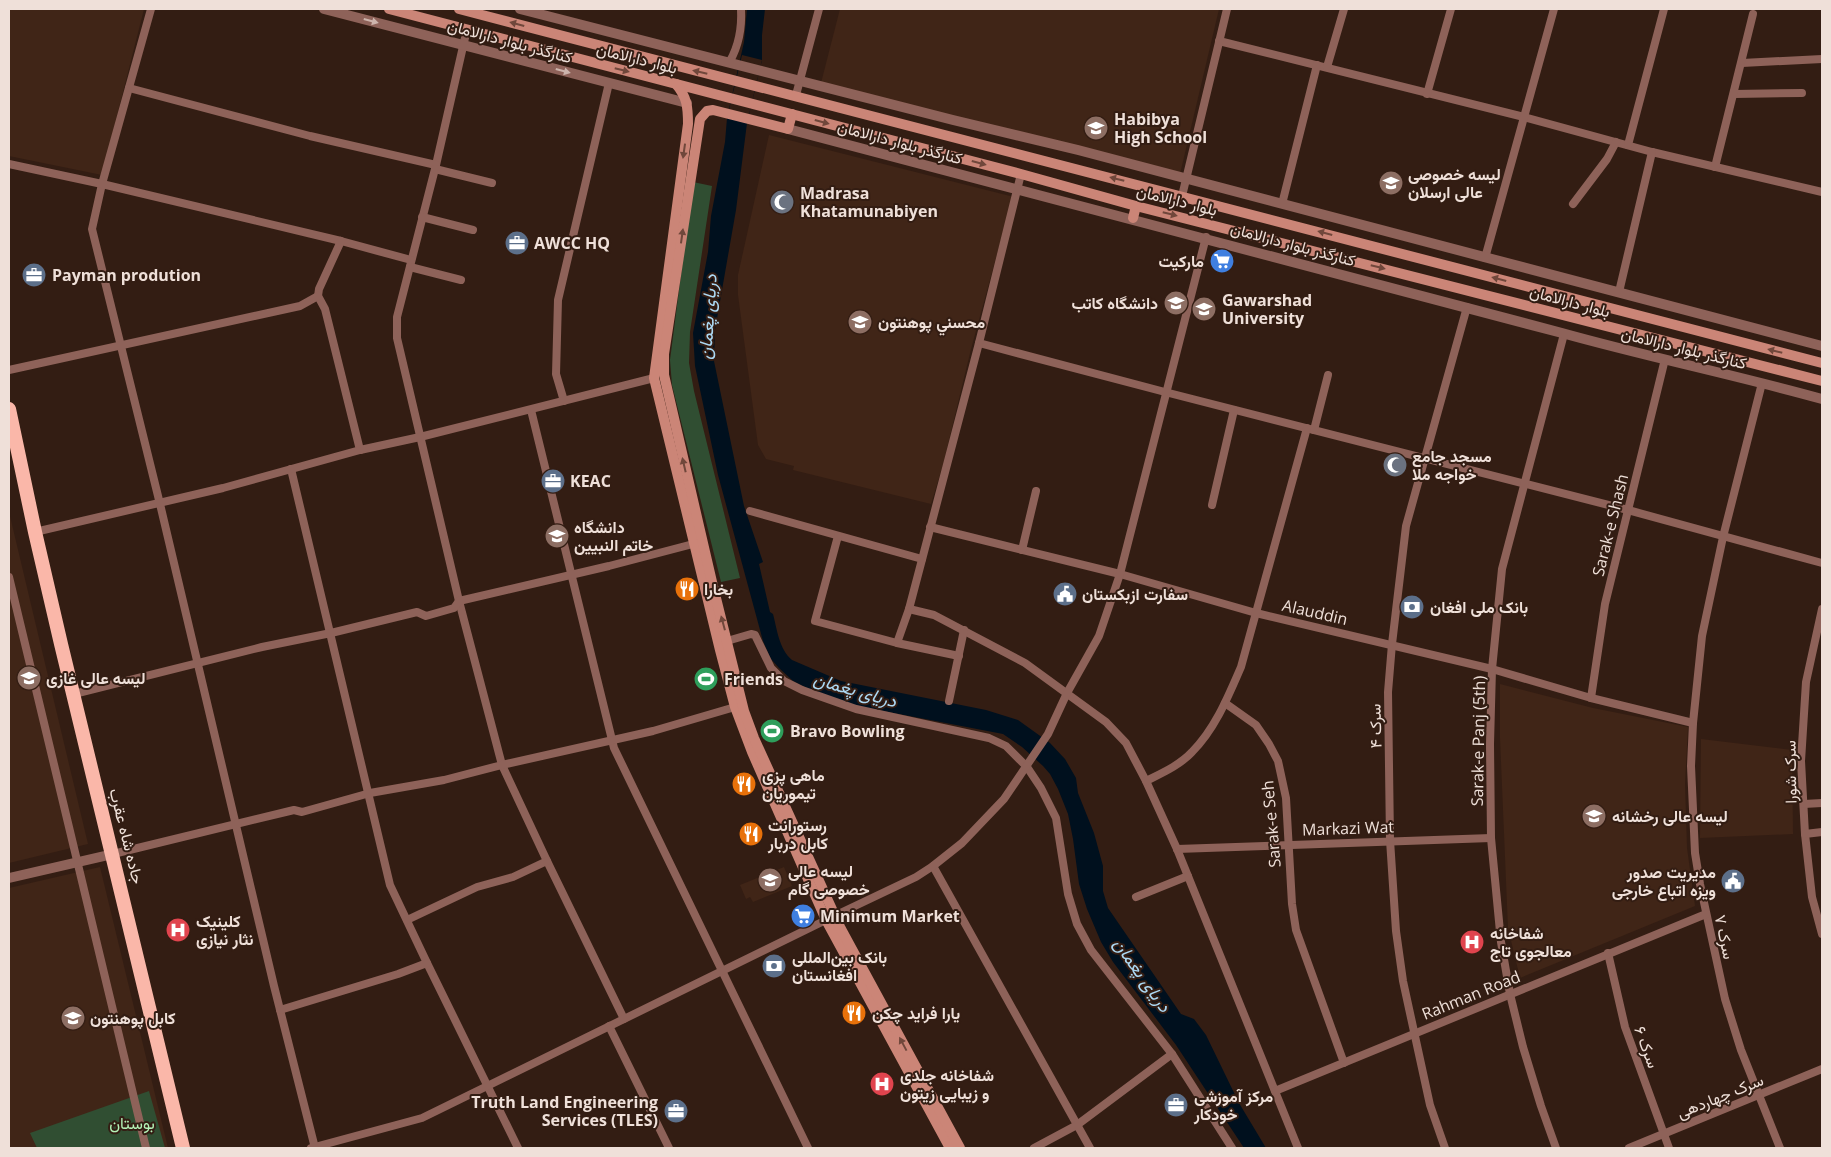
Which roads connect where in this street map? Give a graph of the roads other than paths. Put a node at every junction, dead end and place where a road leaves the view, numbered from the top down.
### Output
1 (151, 9) edge
2 (324, 9) edge
3 (389, 9) edge
4 (459, 9) edge
5 (520, 9) edge
6 (741, 9) edge
7 (819, 9) edge
8 (1227, 9) edge
9 (1344, 9) edge
10 (1450, 9) edge
11 (1554, 9) edge
12 (1664, 9) edge
13 (1752, 14) dead end
14 (467, 29) junction
15 (1218, 41) junction
16 (464, 45) junction
17 (653, 60) junction
18 (1822, 60) edge
19 (735, 63) junction
20 (1742, 63) junction
21 (1317, 65) junction
22 (1327, 67) junction
23 (649, 77) junction
24 (801, 79) junction
25 (609, 83) junction
26 (676, 84) junction
27 (129, 88) junction
28 (1427, 94) junction
29 (1734, 94) junction
30 (1802, 94) dead end
31 (796, 95) junction
32 (687, 103) junction
33 (861, 113) junction
34 (792, 114) junction
35 (1524, 117) junction
36 (788, 129) junction
37 (856, 131) junction
38 (1616, 142) junction
39 (1628, 145) junction
40 (1652, 152) junction
41 (9, 164) edge
42 (436, 167) junction
43 (1715, 167) junction
44 (1021, 174) junction
45 (1185, 179) junction
46 (492, 183) dead end
47 (102, 184) junction
48 (1017, 188) junction
49 (1822, 192) edge
50 (1182, 196) junction
51 (1282, 204) junction
52 (1573, 204) dead end
53 (1136, 206) junction
54 (422, 217) junction
55 (1133, 218) junction
56 (473, 230) dead end
57 (1206, 237) junction
58 (342, 241) junction
59 (1485, 258) junction
60 (411, 263) junction
61 (461, 280) dead end
62 (1619, 292) junction
63 (318, 296) junction
64 (1467, 307) junction
65 (1564, 334) junction
66 (979, 343) junction
67 (122, 346) junction
68 (1822, 346) edge
69 (1665, 359) junction
70 (1822, 364) edge
71 (9, 370) edge
72 (1328, 375) dead end
73 (654, 378) junction
74 (1762, 382) junction
75 (1822, 382) edge
76 (1166, 392) junction
77 (1822, 399) edge
78 (564, 401) junction
79 (9, 408) edge
80 (531, 410) junction
81 (1234, 410) junction
82 (1311, 429) junction
83 (420, 437) junction
84 (360, 450) junction
85 (1424, 458) junction
86 (291, 469) junction
87 (1525, 484) junction
88 (1036, 491) dead end
89 (160, 504) junction
90 (1212, 505) dead end
91 (1628, 510) junction
92 (750, 511) dead end
93 (930, 527) junction
94 (35, 532) junction
95 (838, 536) junction
96 (1723, 537) junction
97 (693, 544) junction
98 (1022, 550) junction
99 (922, 559) junction
100 (1822, 563) edge
101 (1120, 574) junction
102 (572, 575) junction
103 (9, 577) edge
104 (708, 583) junction
105 (459, 601) junction
106 (1822, 608) edge
107 (909, 609) junction
108 (1256, 612) junction
109 (964, 630) junction
110 (331, 633) junction
111 (728, 641) junction
112 (897, 643) junction
113 (1392, 644) junction
114 (959, 656) junction
115 (197, 664) junction
116 (1492, 669) junction
117 (1067, 692) junction
118 (74, 694) junction
119 (1591, 698) junction
120 (949, 701) dead end
121 (1225, 703) junction
122 (735, 707) junction
123 (1693, 723) junction
124 (611, 740) junction
125 (502, 765) junction
126 (1028, 765) junction
127 (1146, 781) junction
128 (370, 794) junction
129 (1822, 803) edge
130 (1804, 804) junction
131 (236, 826) junction
132 (1822, 832) edge
133 (1805, 834) junction
134 (1491, 838) junction
135 (1390, 840) junction
136 (1288, 844) junction
137 (1177, 849) junction
138 (113, 854) junction
139 (547, 861) junction
140 (77, 863) junction
141 (933, 866) junction
142 (1188, 876) junction
143 (9, 878) edge
144 (1136, 897) dead end
145 (1706, 914) junction
146 (830, 918) junction
147 (407, 920) junction
148 (1822, 934) edge
149 (1608, 953) junction
150 (426, 963) junction
151 (721, 972) junction
152 (1510, 994) junction
153 (280, 1010) junction
154 (624, 1019) junction
155 (609, 1026) junction
156 (1415, 1033) junction
157 (1172, 1054) junction
158 (1344, 1063) junction
159 (1822, 1069) edge
160 (487, 1086) junction
161 (1275, 1091) junction
162 (1758, 1096) junction
163 (1077, 1125) junction
164 (1664, 1134) junction
165 (146, 1148) edge
166 (184, 1148) edge
167 (314, 1148) edge
168 (518, 1148) edge
169 (669, 1148) edge
170 (808, 1148) edge
171 (950, 1148) edge
172 (960, 1148) edge
173 (1034, 1148) edge
174 (1090, 1148) edge
175 (1232, 1148) edge
176 (1298, 1148) edge
177 (1445, 1148) edge
178 (1556, 1148) edge
179 (1629, 1148) edge
180 (1669, 1148) edge
181 (1780, 1148) edge

1 - 27 street
2 -> 16 street, کنارگذر بلوار دارالامان
3 - 14 main road, بلوار دارالامان
17 -> 4 main road, بلوار دارالامان
5 - 19 street, کنارگذر بلوار دارالامان
6 - 19 street
7 - 24 street
8 - 15 street
9 - 22 street
10 - 28 street
11 - 35 street
12 - 39 street
13 - 20 street
14 - 16 street
14 -> 23 main road, بلوار دارالامان
15 - 21 street
15 - 45 street
16 -> 25 street, کنارگذر بلوار دارالامان
16 - 42 street
17 - 23 main road
31 -> 17 main road, بلوار دارالامان
18 - 20 street
19 - 24 street, کنارگذر بلوار دارالامان
20 - 29 street
21 - 22 street
21 - 51 street
22 - 28 street
23 - 26 main road, بلوار دارالامان
24 - 31 street
24 - 45 street
25 - 32 street, کنارگذر بلوار دارالامان
25 - 78 street
26 - 32 main road
26 - 34 main road, بلوار دارالامان
27 - 42 street
27 - 47 street
28 - 35 street
29 - 30 street
29 - 43 street
31 - 33 main road, بلوار دارالامان
32 -> 73 main road
33 - 37 main road
50 -> 33 main road, بلوار دارالامان
34 - 36 main road
34 -> 37 main road, بلوار دارالامان
35 - 38 street
35 - 59 street
36 - 48 street, کنارگذر بلوار دارالامان
104 -> 36 main road, کنارگذر بلوار دارالامان
37 -> 44 main road, بلوار دارالامان
38 - 39 street
38 - 52 street
39 - 40 street
40 - 43 street
40 - 62 street
41 - 47 street
42 - 46 street
42 - 54 street
43 - 49 street
44 - 48 street
44 - 53 main road, بلوار دارالامان
45 - 50 street
45 - 51 street
47 - 58 street
47 - 67 street
48 - 55 street, کنارگذر بلوار دارالامان
48 - 66 street
70 -> 50 main road, بلوار دارالامان
51 - 59 street
53 - 55 main road
53 -> 75 main road, بلوار دارالامان
54 - 56 street
54 - 60 street
55 - 57 street, کنارگذر بلوار دارالامان
57 - 64 street, کنارگذر بلوار دارالامان
57 - 76 street
58 - 60 street
58 - 63 street
59 - 62 street
60 - 61 street
60 - 83 street
62 - 68 street
63 - 67 street
63 - 84 street
64 - 65 street, کنارگذر بلوار دارالامان
64 - 85 street, سرک ۴
65 - 69 street, کنارگذر بلوار دارالامان
65 - 87 street, Sarak-e Panj (5th)
66 - 76 street
66 - 93 street
67 - 71 street
67 - 89 street
69 - 74 street, کنارگذر بلوار دارالامان
69 - 91 street, Sarak-e Shash
72 - 82 street
73 - 78 street
73 - 97 main road
74 - 77 street, کنارگذر بلوار دارالامان
74 - 96 street, سرک ۷
76 - 81 street
76 - 101 street
78 - 80 street
79 - 94 highway, جاده شاه عقرب
80 - 83 street
80 - 102 street
81 - 82 street
81 - 90 street
82 - 85 street
82 - 108 street
83 - 84 street
83 - 105 street
84 - 86 street
85 - 87 street
85 - 113 street, سرک ۴
86 - 89 street
86 - 110 street
87 - 91 street
87 - 116 street, Sarak-e Panj (5th)
88 - 98 street
89 - 94 street
89 - 115 street
91 - 96 street
91 - 119 street, Sarak-e Shash
92 - 95 street
93 - 98 street, Alauddin
93 - 99 street
94 - 118 highway, جاده شاه عقرب
95 - 99 street
95 - 112 street
96 - 100 street
96 - 123 street, سرک ۷
97 - 102 street
97 - 104 main road
98 - 101 street, Alauddin
99 - 107 street
101 - 108 street, Alauddin
101 - 117 street
102 - 105 street
102 - 124 street
103 - 140 street
111 -> 104 main road
104 - 122 main road
105 - 110 street
105 - 125 street
106 - 130 street, سرک شورا
107 - 109 street
107 - 112 street
108 - 113 street, Alauddin
108 - 121 street
109 - 114 street
109 - 117 street
110 - 115 street
110 - 128 street
111 - 126 street
111 - 146 main road
112 - 114 street
113 - 116 street, Alauddin
113 - 135 street, سرک ۴
114 - 120 street
115 - 118 street
115 - 131 street
116 - 119 street, Alauddin
116 - 134 street, Sarak-e Panj (5th)
117 - 126 street
117 - 127 street
118 - 138 highway, جاده شاه عقرب
119 - 123 street, Alauddin
121 - 127 street
121 - 136 street, Sarak-e Seh
122 - 124 street
122 - 146 main road
123 - 145 street, سرک ۷
124 - 125 street
124 - 151 street
125 - 128 street
125 - 139 street
126 - 141 street
126 - 157 street
127 - 137 street
128 - 131 street
128 - 147 street
129 - 130 street
130 - 133 street, سرک شورا
131 - 138 street
131 - 153 street
132 - 133 street
133 - 148 street, سرک شورا
134 - 135 street, Markazi Wat
134 - 152 street, Sarak-e Panj (5th)
135 - 136 street, Markazi Wat
135 - 156 street, سرک ۴
136 - 137 street, Markazi Wat
136 - 158 street, Sarak-e Seh
137 - 142 street
138 - 140 street
138 - 166 highway, جاده شاه عقرب
139 - 147 street
139 - 154 street
140 - 143 street
140 - 165 street
141 - 146 street
141 - 163 street
142 - 144 street
142 - 161 street
145 - 149 street, Rahman Road
145 - 162 street, سرک ۷
146 - 151 street
146 - 171 main road
172 -> 146 main road
147 - 150 street
149 - 152 street, Rahman Road
149 - 164 street, سرک ۶
150 - 153 street
150 - 160 street
151 - 154 street
151 - 170 street
152 - 156 street, Rahman Road
152 - 178 street, Sarak-e Panj (5th)
153 - 167 street
154 - 155 street
155 - 160 street
155 - 169 street
156 - 158 street, Rahman Road
156 - 177 street, سرک ۴
157 - 163 street
157 - 175 street
158 - 161 street, Rahman Road
159 - 162 street, سرک چهاردهی
160 - 167 street
160 - 168 street
161 - 176 street
162 - 164 street, سرک چهاردهی
162 - 181 street, سرک ۷
163 - 173 street
163 - 174 street
164 - 179 street, سرک چهاردهی
164 - 180 street, سرک ۶

